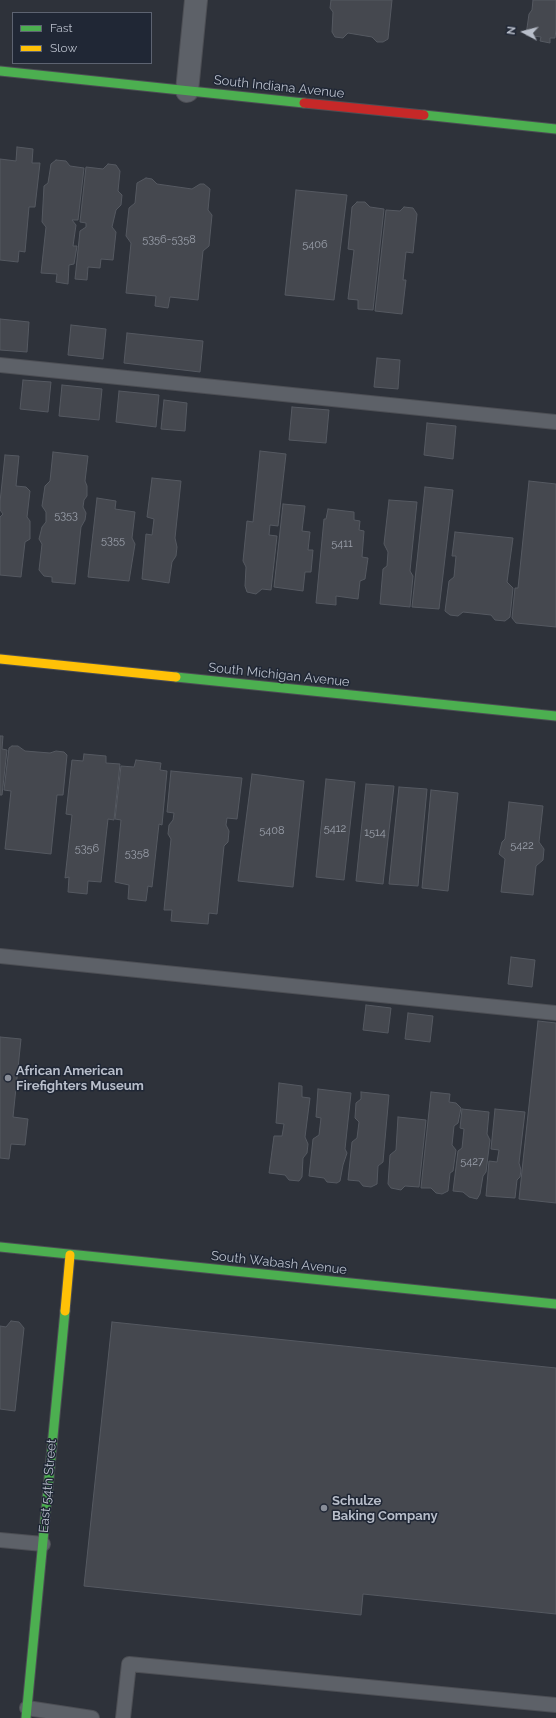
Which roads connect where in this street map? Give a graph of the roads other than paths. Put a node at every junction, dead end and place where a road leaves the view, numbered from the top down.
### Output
1 (196, 0) edge
2 (0, 71) edge
3 (187, 91) junction
4 (556, 129) edge
5 (0, 365) edge
6 (556, 422) edge
7 (0, 659) edge
8 (556, 716) edge
9 (0, 956) edge
10 (556, 1014) edge
11 (0, 1247) edge
12 (70, 1255) junction
13 (556, 1304) edge
14 (0, 1540) edge
15 (43, 1544) junction
16 (556, 1705) edge
17 (26, 1713) edge
18 (92, 1718) edge
19 (123, 1718) edge

1 - 3 street
2 - 3 street, South Indiana Avenue
3 - 4 street, South Indiana Avenue
5 - 6 lane
7 - 8 street, South Michigan Avenue
9 - 10 lane
11 - 12 street, South Wabash Avenue
12 - 13 street, South Wabash Avenue
12 - 15 street, East 54th Street
14 - 15 lane
15 - 17 street, East 54th Street
16 - 19 lane
17 - 18 lane

